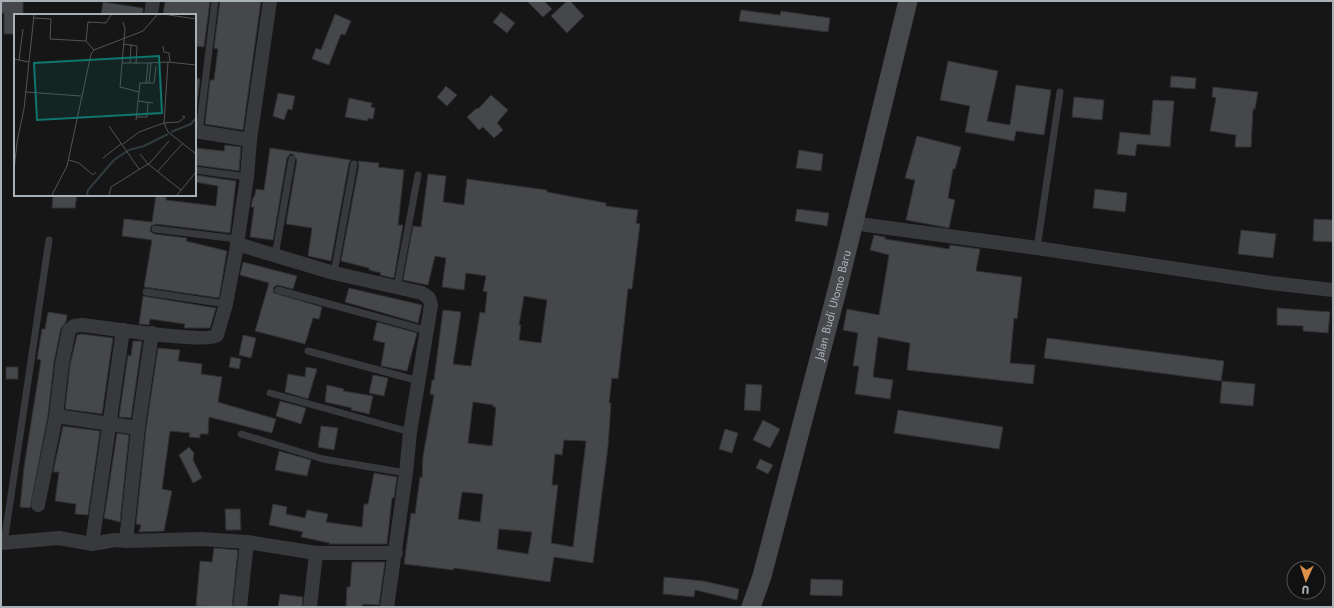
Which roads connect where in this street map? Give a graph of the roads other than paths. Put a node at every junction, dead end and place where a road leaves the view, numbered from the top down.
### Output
1 (153, 1) edge
2 (215, 1) edge
3 (270, 1) edge
4 (908, 1) edge
5 (151, 14) edge
6 (1060, 92) dead end
7 (197, 131) edge
8 (250, 140) junction
9 (292, 159) dead end
10 (354, 164) dead end
11 (196, 170) edge
12 (418, 174) dead end
13 (248, 177) junction
14 (852, 223) junction
15 (155, 229) dead end
16 (49, 240) dead end
17 (237, 241) junction
18 (1037, 248) junction
19 (275, 256) junction
20 (334, 272) junction
21 (397, 287) junction
22 (278, 290) dead end
23 (1333, 290) edge
24 (146, 292) dead end
25 (226, 304) junction
26 (122, 330) junction
27 (428, 331) junction
28 (152, 333) junction
29 (308, 351) dead end
30 (419, 381) junction
31 (270, 393) dead end
32 (56, 416) junction
33 (109, 424) junction
34 (138, 428) junction
35 (410, 432) junction
36 (241, 434) dead end
37 (406, 473) junction
38 (38, 505) dead end
39 (126, 541) junction
40 (247, 542) junction
41 (3, 543) edge
42 (92, 544) junction
43 (316, 553) junction
44 (396, 553) junction
45 (240, 607) edge
46 (310, 607) edge
47 (387, 607) edge
48 (751, 607) edge

1 - 5 street
2 - 7 lane
3 - 8 street
4 - 14 street, Jalan Budi Utomo Baru
6 - 18 lane
7 - 8 street
8 - 13 street
9 - 19 lane
10 - 20 lane
11 - 13 lane
12 - 21 lane
13 - 17 street
14 - 18 street
14 - 48 street, Jalan Budi Utomo Baru
15 - 17 lane
16 - 41 lane
17 - 19 street
17 - 25 street
18 - 23 street
19 - 20 street
20 - 21 street
21 - 27 street
22 - 27 lane
24 - 25 lane
25 - 28 street
26 - 28 street
26 - 32 street
26 - 33 street
27 - 30 street
28 - 34 street
29 - 30 lane
30 - 35 street
31 - 35 lane
32 - 33 street
32 - 38 street
33 - 34 street
33 - 42 street
34 - 39 street
35 - 37 street
36 - 37 lane
37 - 44 street
39 - 40 street
39 - 42 street
40 - 43 street
40 - 45 street
41 - 42 street
43 - 44 street
43 - 46 street
44 - 47 street

